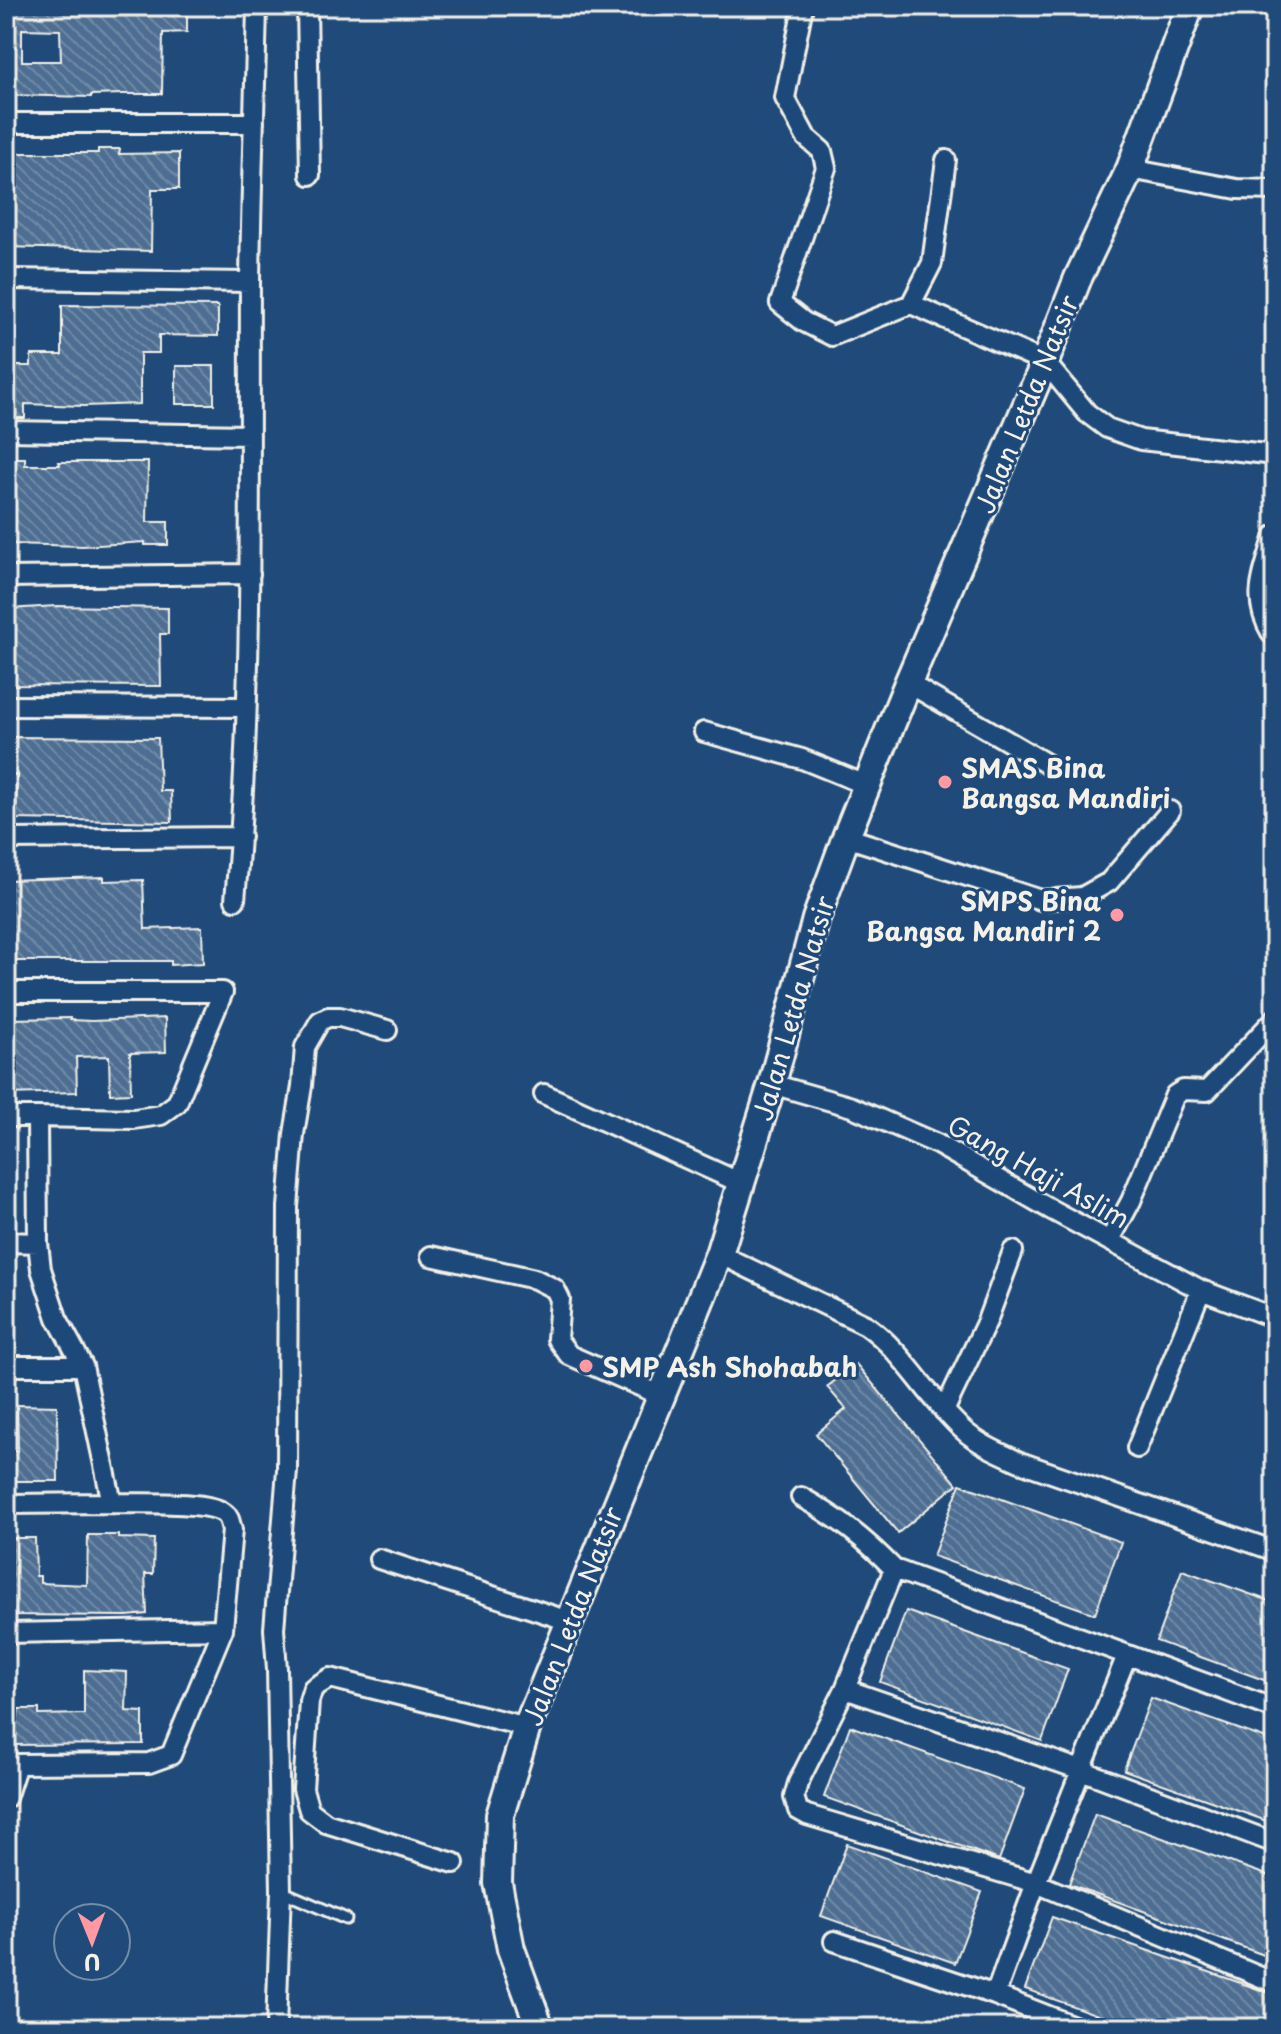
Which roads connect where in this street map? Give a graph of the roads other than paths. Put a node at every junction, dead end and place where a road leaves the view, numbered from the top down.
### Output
1 (257, 6) edge
2 (307, 6) edge
3 (803, 6) edge
4 (1190, 6) edge
5 (6, 123) edge
6 (254, 123) junction
7 (946, 160) dead end
8 (1130, 169) junction
9 (310, 175) dead end
10 (1275, 190) edge
11 (6, 279) edge
12 (250, 282) junction
13 (911, 304) junction
14 (1045, 362) junction
15 (6, 431) edge
16 (250, 435) junction
17 (1275, 455) edge
18 (1275, 535) edge
19 (250, 574) junction
20 (6, 577) edge
21 (1272, 634) dead end
22 (908, 683) junction
23 (6, 706) edge
24 (246, 707) junction
25 (704, 732) dead end
26 (1052, 767) dead end
27 (866, 785) junction
28 (1170, 811) dead end
29 (241, 837) junction
30 (846, 837) junction
31 (6, 839) edge
32 (235, 900) dead end
33 (6, 992) edge
34 (1275, 1019) edge
35 (387, 1030) dead end
36 (772, 1084) junction
37 (544, 1094) dead end
38 (6, 1117) edge
39 (37, 1117) junction
40 (743, 1184) junction
41 (1110, 1240) junction
42 (6, 1242) edge
43 (38, 1243) junction
44 (1013, 1251) dead end
45 (719, 1254) junction
46 (431, 1256) dead end
47 (1201, 1290) junction
48 (1275, 1318) edge
49 (6, 1366) edge
50 (83, 1366) junction
51 (660, 1395) junction
52 (944, 1411) junction
53 (1137, 1448) dead end
54 (801, 1497) dead end
55 (112, 1503) junction
56 (6, 1504) edge
57 (1275, 1551) edge
58 (379, 1559) dead end
59 (894, 1569) junction
60 (569, 1621) junction
61 (223, 1629) junction
62 (6, 1633) edge
63 (1127, 1655) junction
64 (845, 1689) junction
65 (1275, 1709) edge
66 (527, 1727) junction
67 (12, 1764) edge
68 (1081, 1770) junction
69 (6, 1798) edge
70 (1275, 1843) edge
71 (454, 1863) dead end
72 (1036, 1883) junction
73 (281, 1891) junction
74 (346, 1919) dead end
75 (834, 1941) dead end
76 (1275, 1983) edge
77 (995, 1995) junction
78 (276, 2028) edge
79 (540, 2028) edge
80 (1079, 2028) edge

1 - 6 street
2 - 9 street
3 - 13 street
4 - 8 main road, Jalan Letda Natsir
5 - 6 street
6 - 12 street
7 - 13 street
8 - 10 street
8 - 14 main road, Jalan Letda Natsir
11 - 12 street
12 - 16 street
13 - 14 street
14 - 17 street
14 - 22 main road, Jalan Letda Natsir
15 - 16 street
16 - 19 street
18 - 21 street
19 - 20 street
19 - 24 street
22 - 26 street
22 - 27 main road, Jalan Letda Natsir
23 - 24 street
24 - 29 street
25 - 27 street
27 - 30 main road, Jalan Letda Natsir
28 - 30 street
29 - 31 street
29 - 32 street
30 - 36 main road, Jalan Letda Natsir
33 - 39 street
34 - 41 street
35 - 73 street
36 - 40 main road, Jalan Letda Natsir
36 - 41 street, Gang Haji Aslim
37 - 40 street
38 - 39 street
39 - 43 street
40 - 45 main road, Jalan Letda Natsir
41 - 47 street, Gang Haji Aslim
42 - 43 street
43 - 50 street
44 - 52 street
45 - 51 main road, Jalan Letda Natsir
45 - 52 street
46 - 51 street
47 - 48 street, Gang Haji Aslim
47 - 53 street
49 - 50 street
50 - 55 street
51 - 60 main road, Jalan Letda Natsir
52 - 57 street
54 - 59 street
55 - 56 street
55 - 61 street
58 - 60 street
59 - 63 street
59 - 64 street
60 - 66 main road, Jalan Letda Natsir
61 - 62 street
61 - 67 street
63 - 65 street
63 - 68 street
64 - 68 street
64 - 72 street
66 - 71 street
66 - 79 main road, Jalan Letda Natsir
67 - 69 street
68 - 70 street
68 - 72 street
72 - 76 street
72 - 77 street
73 - 74 lane
73 - 78 street
75 - 77 street
77 - 80 street

